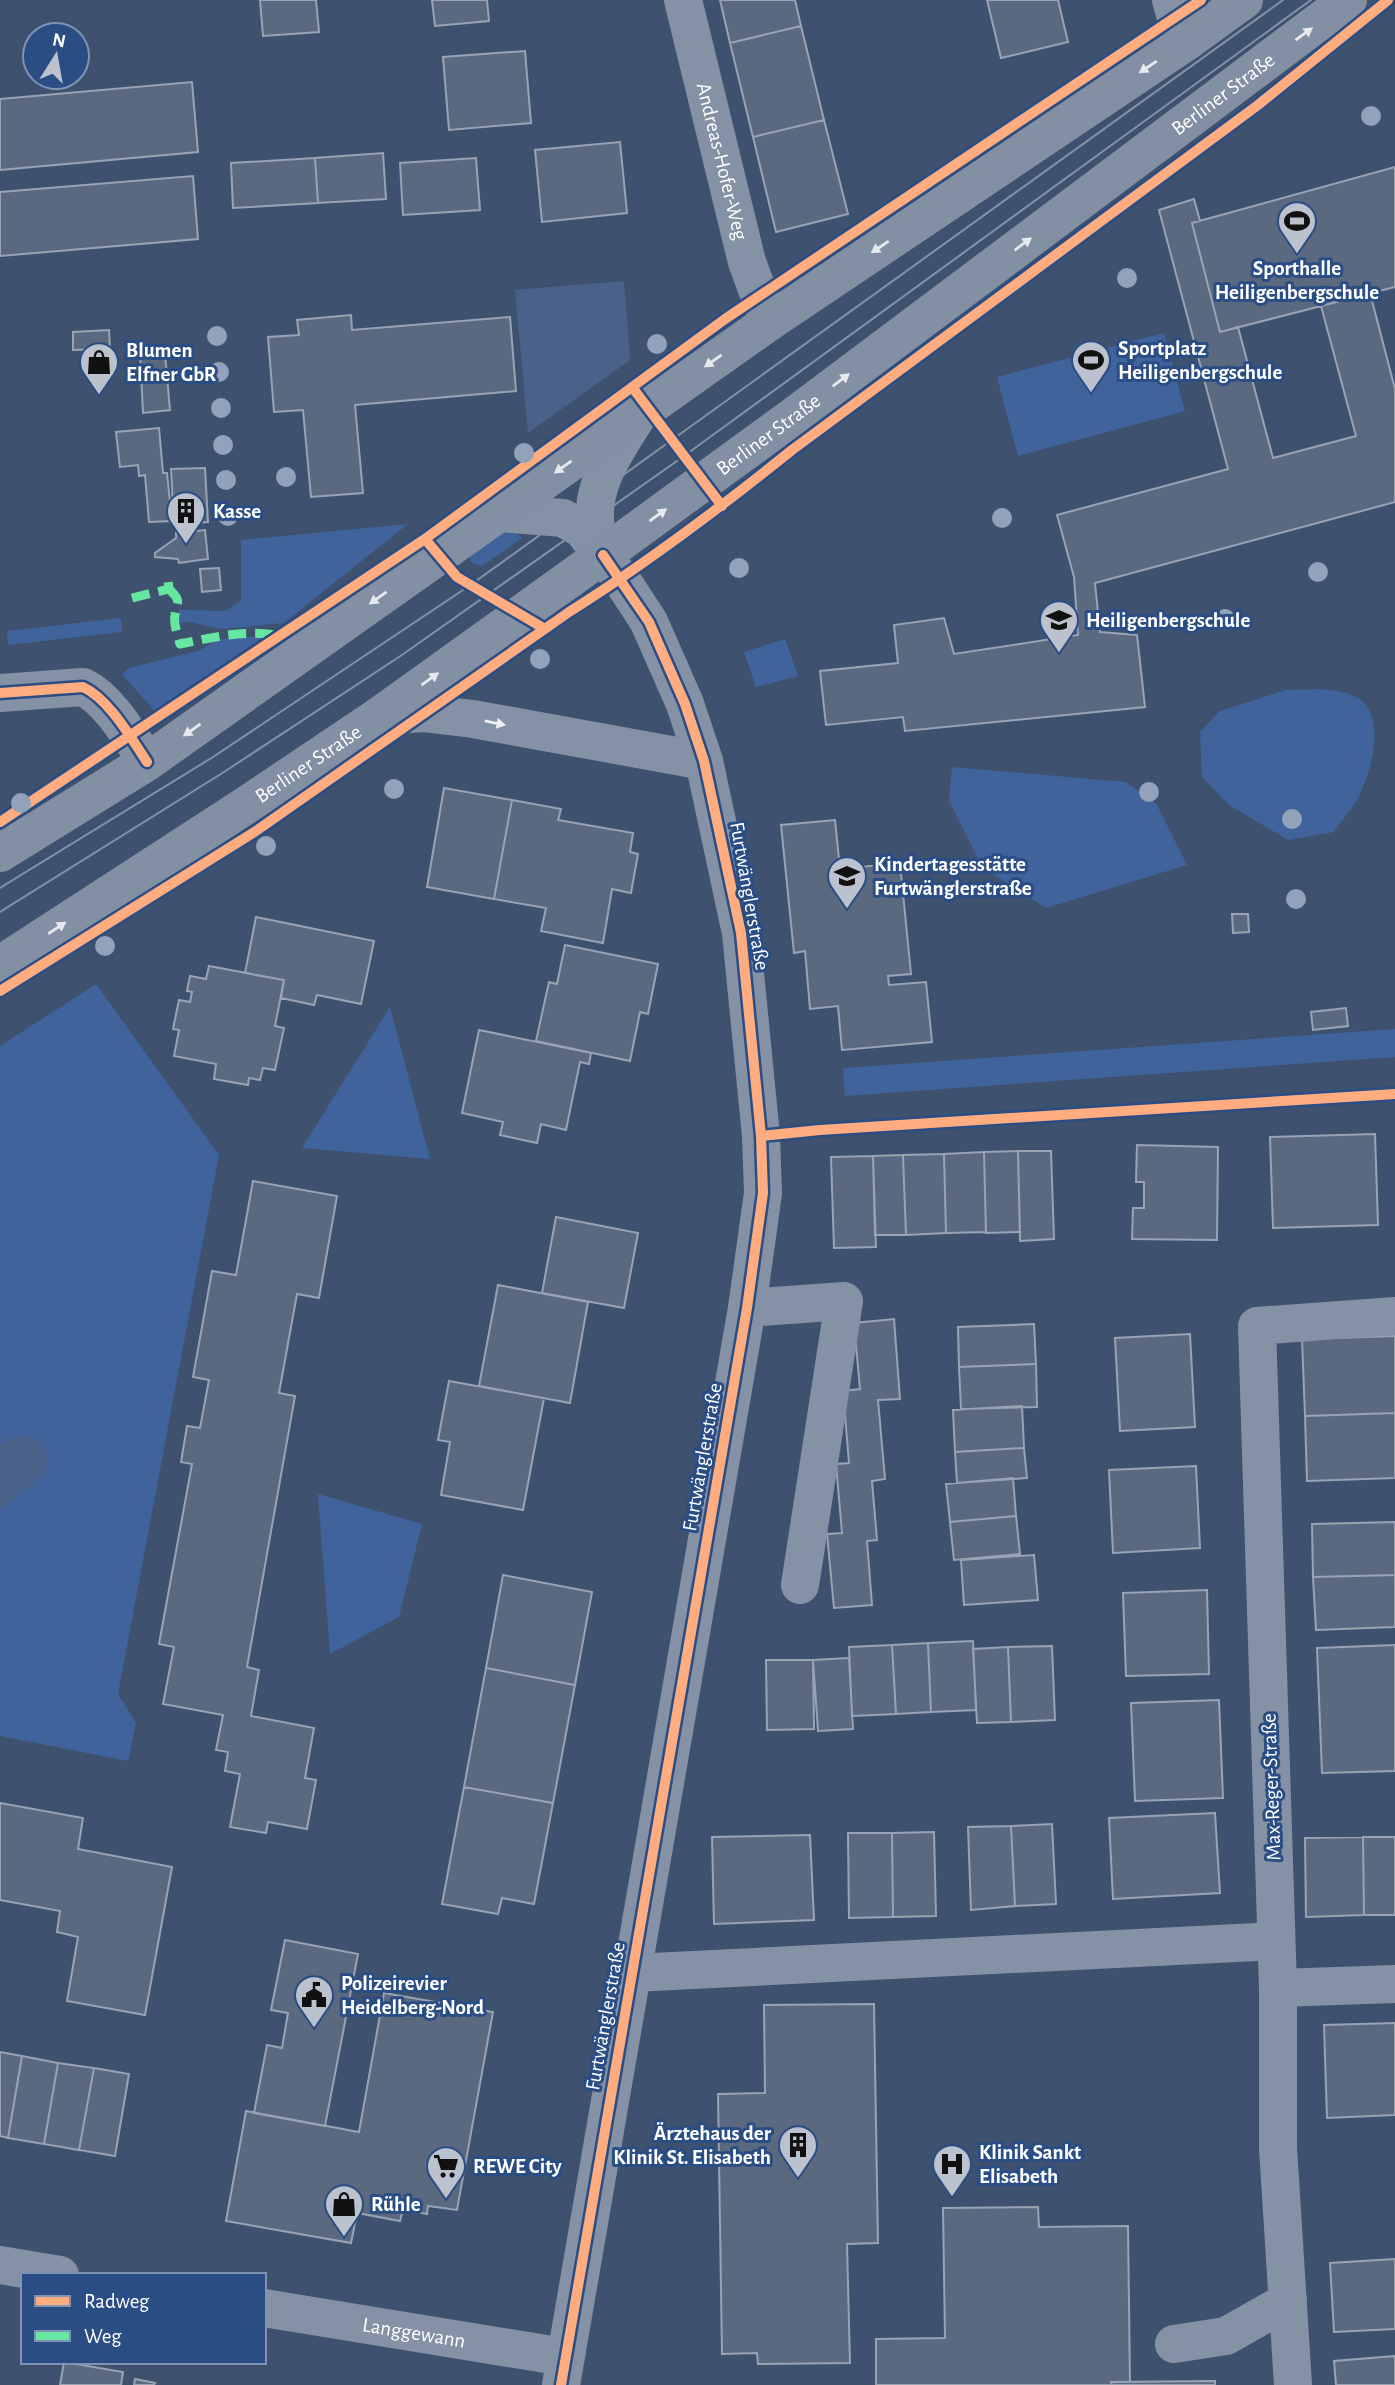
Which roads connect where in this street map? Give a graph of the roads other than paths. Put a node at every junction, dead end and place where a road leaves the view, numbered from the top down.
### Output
1 (683, 0) edge
2 (1171, 0) edge
3 (1244, 0) edge
4 (1348, 0) edge
5 (1189, 40) junction
6 (769, 322) junction
7 (639, 413) junction
8 (498, 513) junction
9 (603, 555) junction
10 (0, 693) edge
11 (379, 716) junction
12 (704, 761) junction
13 (147, 762) junction
14 (0, 852) edge
15 (0, 965) edge
16 (747, 1308) junction
17 (1395, 1315) edge
18 (800, 1585) dead end
19 (1276, 1941) junction
20 (632, 1973) junction
21 (1395, 1984) edge
22 (1278, 1988) junction
23 (0, 2265) edge
24 (48, 2273) edge
25 (1288, 2301) junction
26 (266, 2308) edge
27 (1174, 2344) dead end
28 (563, 2371) edge
29 (1293, 2385) edge

1 - 6 street, Andreas-Hofer-Weg
2 - 5 street
3 - 5 main road
9 -> 4 main road, Berliner Straße
5 -> 6 main road
6 -> 7 main road
7 -> 8 main road
7 - 9 street, Furtwänglerstraße
8 - 9 street, Furtwänglerstraße
8 -> 13 main road
11 -> 9 main road, Berliner Straße
9 - 12 street, Furtwänglerstraße
10 - 13 street
11 -> 12 street
15 -> 11 main road, Berliner Straße
12 - 16 street, Furtwänglerstraße
13 - 14 main road
16 - 18 street
16 - 20 street, Furtwänglerstraße
17 - 19 street, Max-Reger-Straße
19 - 20 street
19 - 22 street, Max-Reger-Straße
20 - 28 street, Furtwänglerstraße
21 - 22 street
22 - 25 street, Max-Reger-Straße
23 - 24 street
25 - 27 street
25 - 29 street, Max-Reger-Straße
26 - 28 street, Langgewann

